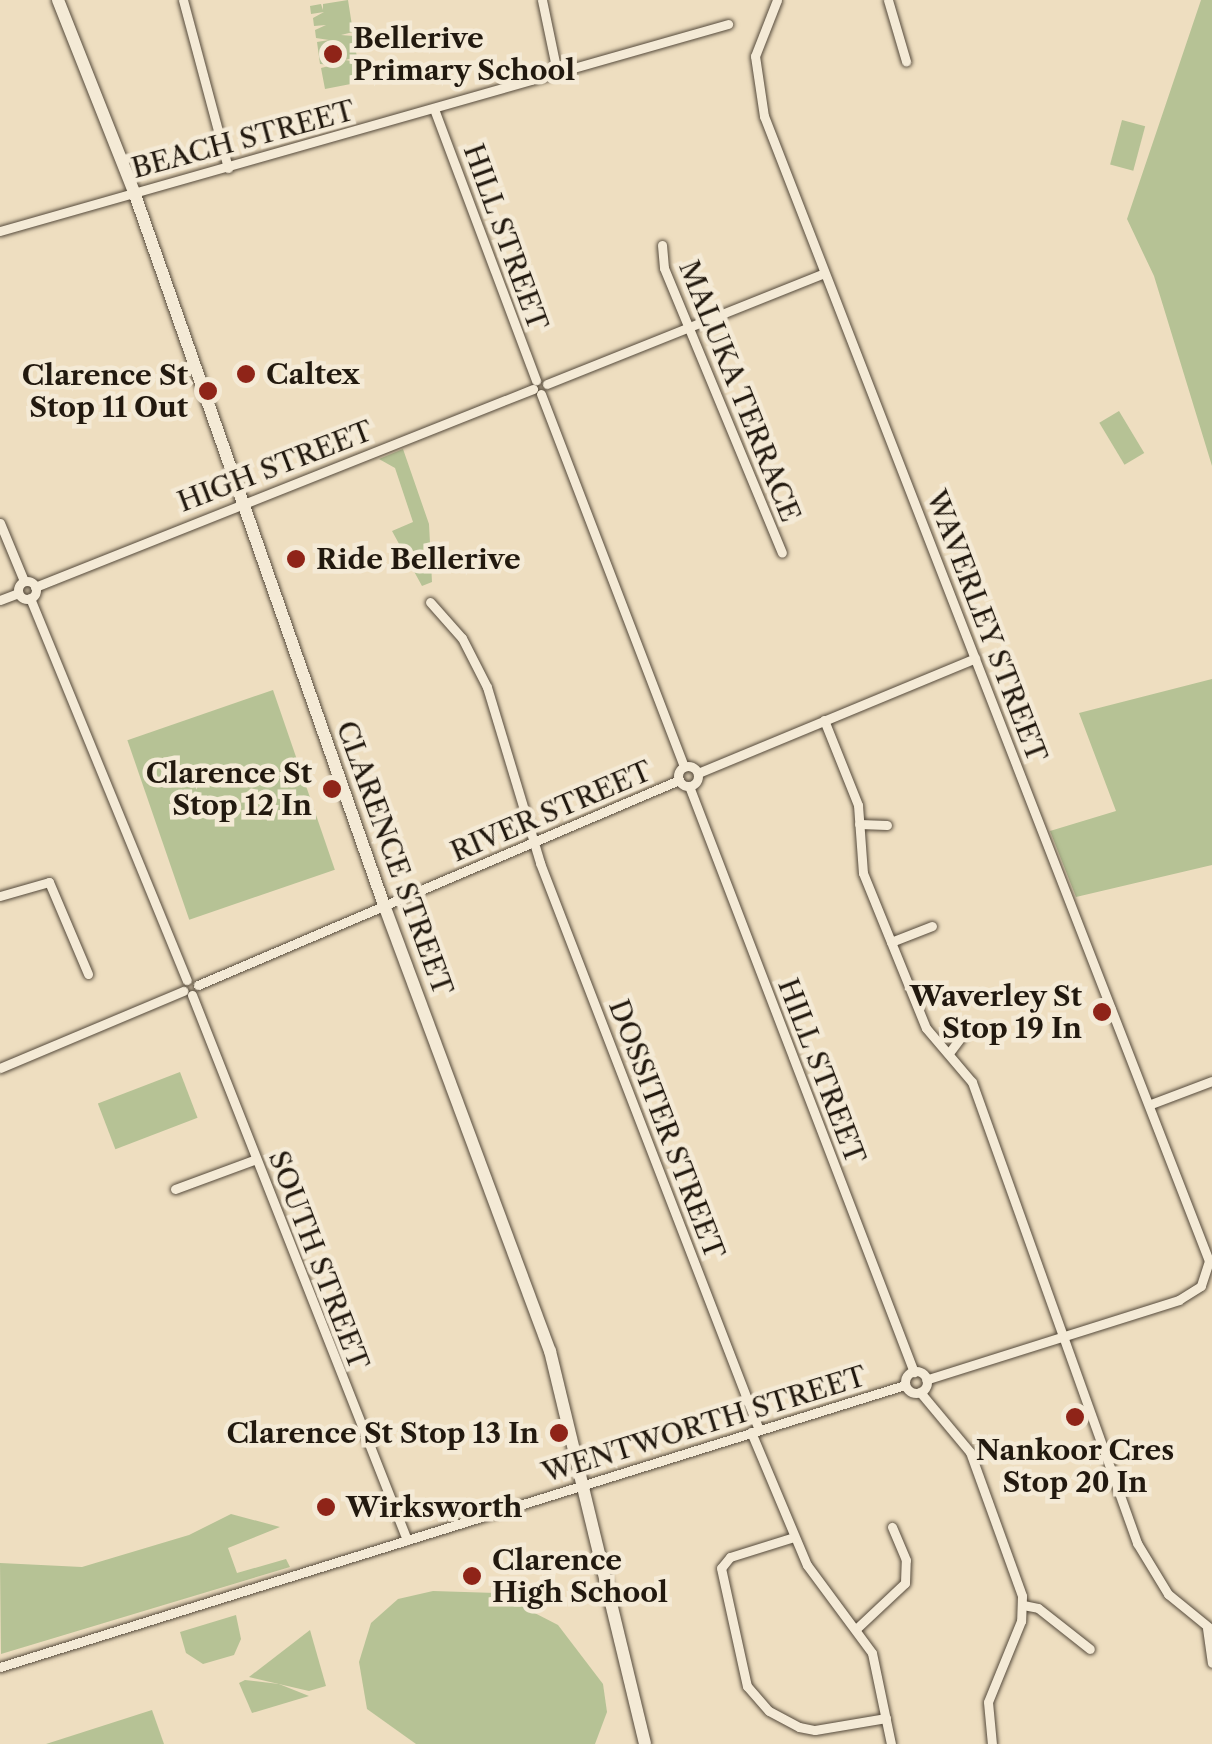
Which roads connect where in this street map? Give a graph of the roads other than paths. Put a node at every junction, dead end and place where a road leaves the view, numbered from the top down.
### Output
1 (58, 0) edge
2 (182, 0) edge
3 (542, 0) edge
4 (777, 0) edge
5 (888, 0) edge
6 (728, 24) dead end
7 (906, 61) dead end
8 (557, 72) junction
9 (434, 109) junction
10 (228, 168) junction
11 (134, 192) junction
12 (0, 231) edge
13 (662, 246) dead end
14 (824, 273) junction
15 (690, 326) junction
16 (539, 387) junction
17 (243, 502) junction
18 (0, 522) edge
19 (782, 553) dead end
20 (24, 581) junction
21 (36, 587) junction
22 (18, 593) junction
23 (30, 598) junction
24 (0, 600) edge
25 (430, 602) dead end
26 (975, 658) junction
27 (824, 720) junction
28 (684, 766) junction
29 (698, 773) junction
30 (679, 780) junction
31 (690, 786) junction
32 (859, 824) junction
33 (887, 825) dead end
34 (533, 843) junction
35 (0, 896) edge
36 (384, 906) junction
37 (932, 926) dead end
38 (890, 942) junction
39 (88, 974) dead end
40 (187, 980) junction
41 (198, 985) junction
42 (187, 993) junction
43 (966, 1032) dead end
44 (949, 1053) junction
45 (0, 1068) edge
46 (1212, 1080) edge
47 (1151, 1104) junction
48 (256, 1160) junction
49 (175, 1190) dead end
50 (1210, 1267) edge
51 (1059, 1338) junction
52 (914, 1372) junction
53 (926, 1380) junction
54 (906, 1384) junction
55 (920, 1392) junction
56 (755, 1431) junction
57 (588, 1485) junction
58 (892, 1528) dead end
59 (794, 1536) junction
60 (407, 1540) junction
61 (1023, 1605) junction
62 (1209, 1629) edge
63 (856, 1630) junction
64 (1090, 1650) dead end
65 (1212, 1663) edge
66 (0, 1667) edge
67 (886, 1718) junction
68 (645, 1744) edge
69 (892, 1744) edge
70 (992, 1744) edge

1 - 11 main road, CLARENCE STREET
2 - 10 street
3 - 8 street
4 - 14 street, WAVERLEY STREET
5 - 7 street
6 - 8 street, BEACH STREET
8 - 9 street, BEACH STREET
9 - 10 street, BEACH STREET
9 - 16 street, HILL STREET
10 - 11 street, BEACH STREET
11 - 12 street, BEACH STREET
11 - 17 main road, CLARENCE STREET
13 - 15 street, MALUKA TERRACE
14 - 15 street, HIGH STREET
14 - 26 street, WAVERLEY STREET
15 - 16 street, HIGH STREET
15 - 19 street, MALUKA TERRACE
16 - 17 street, HIGH STREET
16 - 28 street, HILL STREET
17 - 21 street, HIGH STREET
17 - 36 main road, CLARENCE STREET
18 - 20 street
20 - 21 street
20 - 22 street
21 - 23 street
22 - 23 street
22 - 24 street
23 - 40 street
25 - 34 street, DOSSITER STREET
26 - 27 street
26 - 47 street, WAVERLEY STREET
27 - 29 street
27 - 32 street
28 - 29 street
28 - 30 street
29 - 31 street
30 - 31 street
30 - 34 street, RIVER STREET
31 - 52 street, HILL STREET
32 - 33 street
32 - 38 street
34 - 36 street, RIVER STREET
34 - 56 street, DOSSITER STREET
35 - 39 street
36 - 41 street, RIVER STREET
36 - 57 main road, CLARENCE STREET
37 - 38 street
38 - 44 street
40 - 41 street
40 - 42 street
41 - 42 street
42 - 45 street
42 - 48 street, SOUTH STREET
43 - 44 street
44 - 51 street
46 - 47 street
47 - 50 street, WAVERLEY STREET
48 - 49 street
48 - 60 street, SOUTH STREET
50 - 51 street
51 - 53 street
51 - 62 street
52 - 53 street
52 - 54 street
53 - 55 street
54 - 55 street
54 - 56 street, WENTWORTH STREET
55 - 61 street
56 - 57 street, WENTWORTH STREET
56 - 59 street, DOSSITER STREET
57 - 60 street, WENTWORTH STREET
57 - 68 main road, CLARENCE STREET
58 - 63 street
59 - 63 street, DOSSITER STREET
59 - 67 street
60 - 66 street, WENTWORTH STREET
61 - 64 street
61 - 70 street
62 - 65 street
63 - 67 street, DOSSITER STREET
67 - 69 street, DOSSITER STREET

